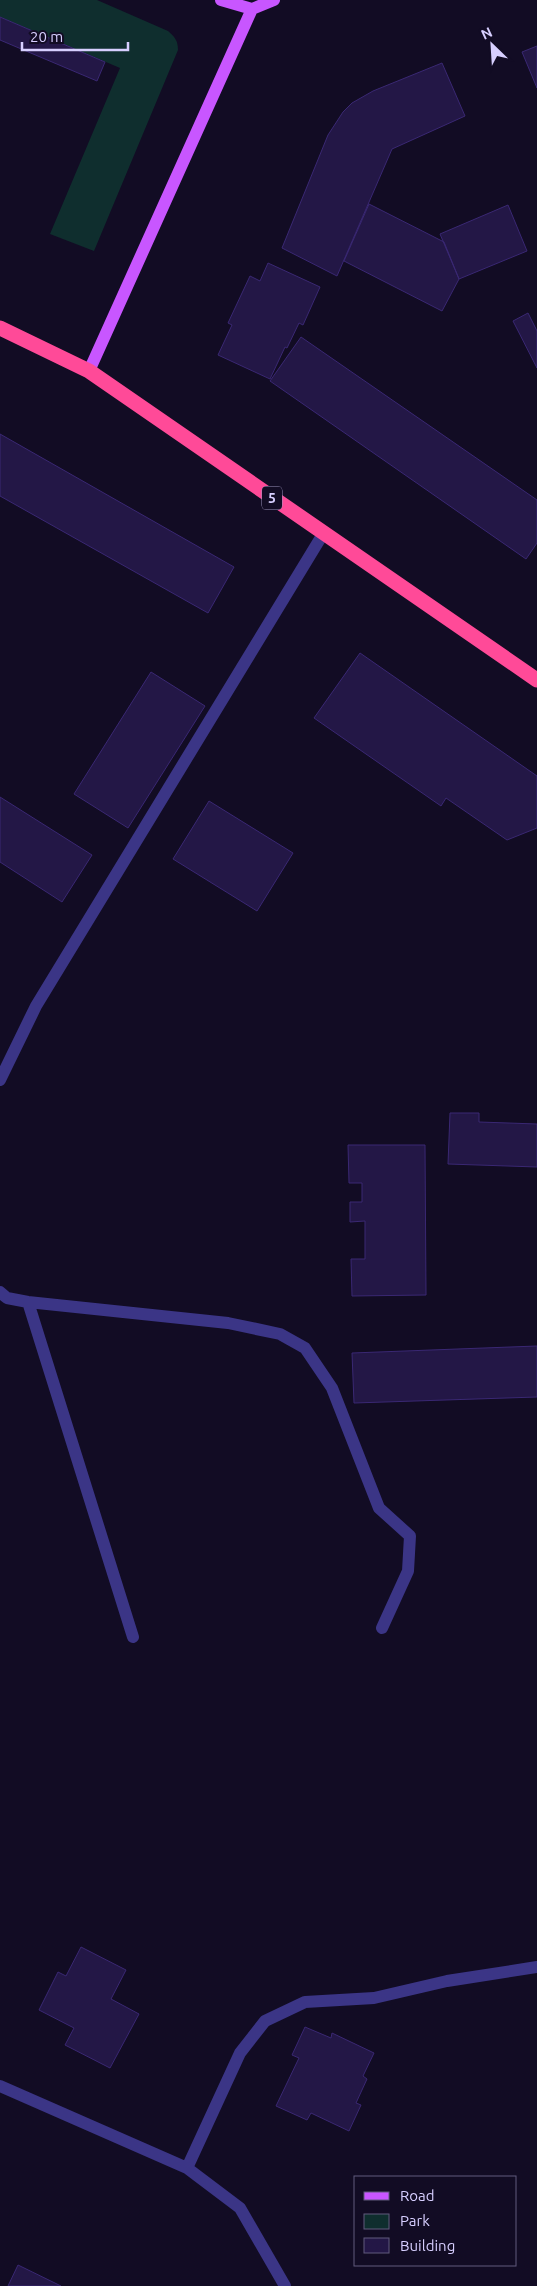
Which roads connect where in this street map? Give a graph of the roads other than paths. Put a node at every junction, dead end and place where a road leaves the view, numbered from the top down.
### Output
1 (221, 0) edge
2 (274, 0) edge
3 (252, 9) junction
4 (0, 328) edge
5 (89, 371) junction
6 (323, 534) junction
7 (537, 680) edge
8 (0, 1080) edge
9 (0, 1292) edge
10 (28, 1302) junction
11 (382, 1628) dead end
12 (133, 1637) dead end
13 (537, 1967) edge
14 (0, 2086) edge
15 (187, 2168) junction
16 (284, 2286) edge

1 - 3 main road
2 - 3 main road
3 - 5 main road
4 - 5 highway, 5
5 - 6 highway, 5
6 - 7 highway, 5
6 - 8 street
9 - 10 street
10 - 11 street
10 - 12 street
13 - 15 street
14 - 15 street
15 - 16 street

